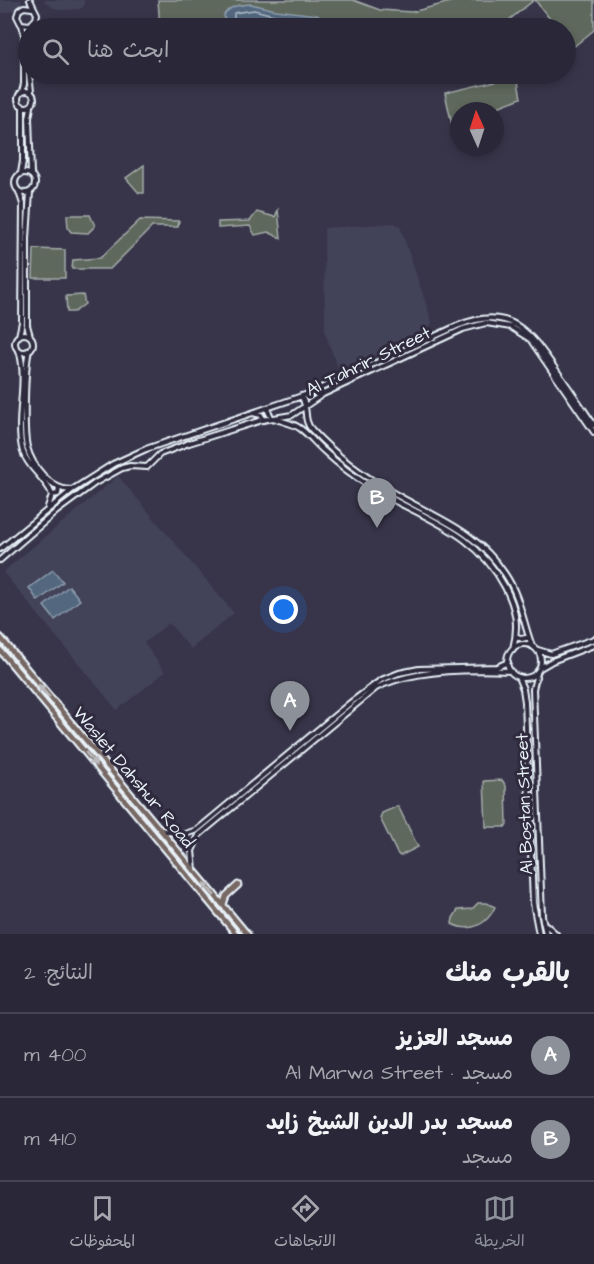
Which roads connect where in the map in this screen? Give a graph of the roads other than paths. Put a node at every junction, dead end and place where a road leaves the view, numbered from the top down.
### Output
1 (24, 0) edge
2 (30, 0) edge
3 (21, 8) junction
4 (32, 8) junction
5 (18, 18) edge
6 (36, 18) edge
7 (24, 84) edge
8 (30, 84) edge
9 (22, 92) junction
10 (31, 92) junction
11 (23, 107) junction
12 (31, 107) junction
13 (21, 174) junction
14 (31, 174) junction
15 (19, 192) junction
16 (30, 192) junction
17 (22, 199) junction
18 (28, 200) junction
19 (25, 238) junction
20 (25, 292) junction
21 (498, 322) junction
22 (19, 336) junction
23 (30, 336) junction
24 (19, 350) junction
25 (29, 350) junction
26 (394, 358) junction
27 (308, 394) junction
28 (301, 396) junction
29 (312, 400) junction
30 (269, 407) junction
31 (305, 407) junction
32 (253, 413) junction
33 (24, 416) junction
34 (274, 419) junction
35 (264, 420) junction
36 (306, 421) junction
37 (594, 424) edge
38 (298, 427) junction
39 (593, 434) edge
40 (181, 437) junction
41 (189, 443) junction
42 (126, 458) junction
43 (130, 466) junction
44 (45, 481) junction
45 (380, 485) junction
46 (371, 487) junction
47 (59, 488) junction
48 (72, 490) junction
49 (51, 495) junction
50 (369, 495) dead end
51 (383, 495) junction
52 (377, 500) dead end
53 (47, 509) junction
54 (415, 511) junction
55 (417, 517) dead end
56 (24, 528) junction
57 (32, 532) junction
58 (15, 536) junction
59 (20, 542) junction
60 (479, 542) junction
61 (475, 547) junction
62 (0, 549) edge
63 (487, 551) junction
64 (484, 557) junction
65 (0, 560) edge
66 (516, 636) junction
67 (0, 637) edge
68 (529, 637) junction
69 (594, 639) edge
70 (560, 645) dead end
71 (594, 645) edge
72 (534, 648) junction
73 (513, 649) junction
74 (0, 650) edge
75 (561, 651) junction
76 (551, 654) junction
77 (552, 661) junction
78 (508, 662) junction
79 (511, 671) junction
80 (538, 671) junction
81 (518, 677) junction
82 (375, 686) junction
83 (523, 689) junction
84 (533, 689) junction
85 (227, 808) junction
86 (160, 830) junction
87 (191, 838) junction
88 (531, 850) junction
89 (539, 850) junction
90 (531, 862) junction
91 (540, 862) junction
92 (194, 870) junction
93 (238, 885) dead end
94 (526, 885) dead end
95 (532, 885) junction
96 (223, 905) junction
97 (543, 921) junction
98 (236, 934) edge
99 (246, 934) edge
100 (539, 934) edge
101 (546, 934) edge
102 (556, 934) edge

1 - 3 street
2 - 4 street
3 - 4 street
3 - 5 street
4 - 6 street
7 - 9 street
8 - 10 street
9 - 10 street
9 - 11 street
10 - 12 street
11 - 12 street
11 - 13 street
12 - 14 street
13 - 14 street
13 - 15 street
14 - 16 street
15 - 16 street
15 - 17 street
16 - 18 street
17 - 18 street
17 - 19 street
18 - 19 street
19 - 20 street
20 - 22 street
20 - 23 street
21 - 26 street, Al Tahrir Street
21 - 26 street, Al Tahrir Street
21 - 37 street, Al Tahrir Street
21 - 39 street, Al Tahrir Street
22 - 23 street
22 - 24 street
23 - 25 street
24 - 25 street
24 - 33 street
25 - 33 street
26 - 27 street, Al Tahrir Street
26 - 29 street, Al Tahrir Street
27 - 28 street, Al Tahrir Street
27 - 29 street
28 - 30 street, Al Tahrir Street
28 - 31 street
29 - 31 street, Al Tahrir Street
30 - 32 street, Al Tahrir Street
30 - 34 street
31 - 34 street, Al Tahrir Street
31 - 36 street
32 - 35 street
32 - 40 street, Al Tahrir Street
33 - 44 street
34 - 35 street, Al Tahrir Street
34 - 38 street
35 - 41 street, Al Tahrir Street
36 - 38 street
36 - 45 street
38 - 46 street
40 - 41 street
40 - 42 street, Al Tahrir Street
41 - 43 street, Al Tahrir Street
42 - 43 street
42 - 48 street, Al Tahrir Street
43 - 57 street, Al Tahrir Street
44 - 47 street
44 - 49 street
45 - 46 street
45 - 51 street
45 - 60 street
46 - 50 street
46 - 51 street
47 - 48 street
47 - 49 street
48 - 53 street, Al Tahrir Street
49 - 53 street
51 - 52 street
51 - 54 street
53 - 56 street, Al Tahrir Street
54 - 55 street
54 - 61 street
56 - 57 street
56 - 58 street, Al Tahrir Street
57 - 59 street, Al Tahrir Street
58 - 59 street
58 - 62 street, Al Tahrir Street
59 - 65 street, Al Tahrir Street
60 - 61 street
60 - 63 street
61 - 64 street
63 - 64 street
63 - 68 street
64 - 66 street
66 - 68 street
66 - 73 street
86 -> 67 main road, Waslet Dahshur Road
68 - 72 street
69 - 75 street
70 - 75 street
71 - 77 street
72 - 73 street
72 - 76 street
72 - 80 street
73 - 78 street
74 -> 98 main road, Waslet Dahshur Road
75 - 76 street
76 - 77 street
77 - 80 street
78 - 79 street
78 - 82 street
79 - 81 street
79 - 82 street
80 - 81 street
80 - 84 street, Al Bostan Street
81 - 83 street, Al Bostan Street
82 - 85 street
83 - 84 street
83 - 88 street, Al Bostan Street
84 - 89 street, Al Bostan Street
85 - 87 street
85 - 87 street
86 - 87 street
86 - 92 main road, Waslet Dahshur Road
87 - 92 street
88 - 89 street
88 - 90 street, Al Bostan Street
89 - 91 street, Al Bostan Street
90 - 91 street
90 - 95 street, Al Bostan Street
91 - 97 street, Al Bostan Street
96 -> 92 main road, Waslet Dahshur Road
93 - 96 main road
94 - 95 street
95 - 100 street, Al Bostan Street
96 - 99 main road, Waslet Dahshur Road
97 - 101 street, Al Bostan Street
97 - 102 street

